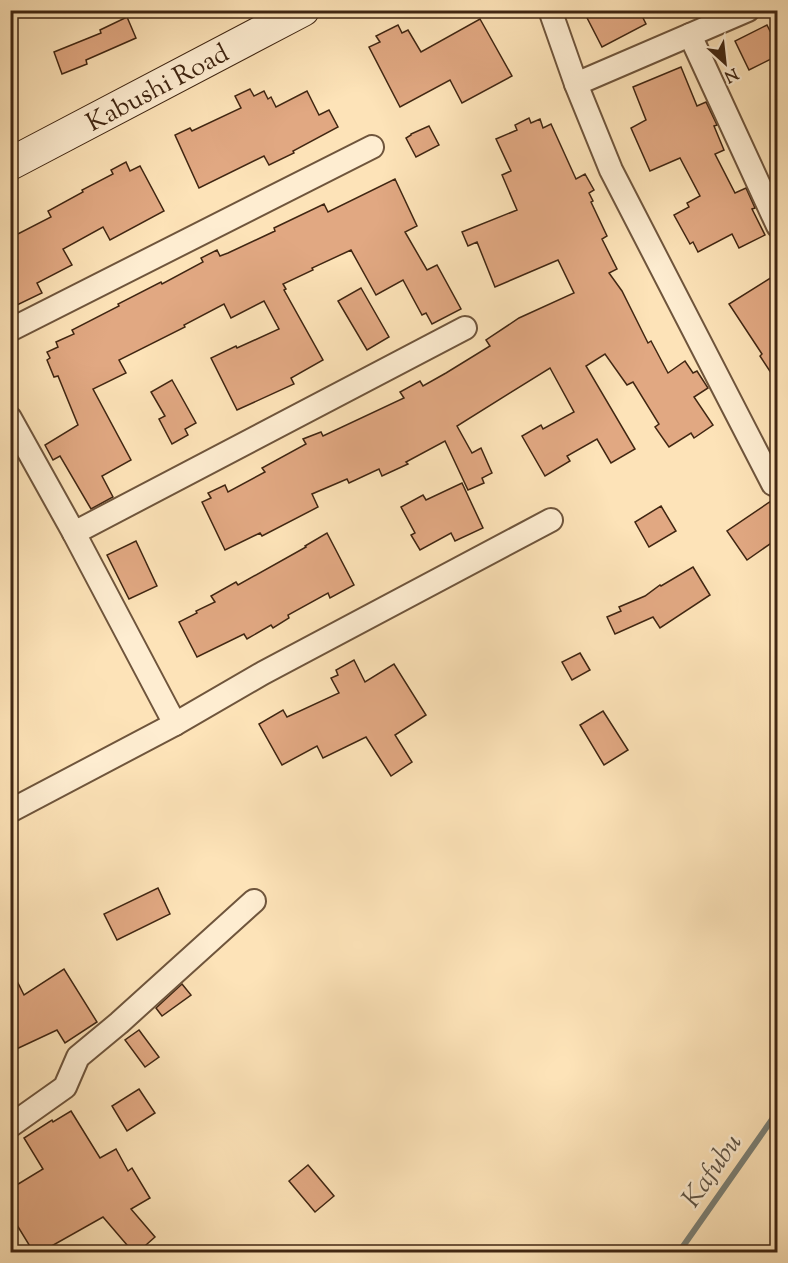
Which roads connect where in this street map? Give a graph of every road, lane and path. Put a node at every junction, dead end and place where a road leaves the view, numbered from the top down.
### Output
1 (303, 10) edge
2 (550, 10) edge
3 (748, 10) edge
4 (690, 35) junction
5 (576, 84) junction
6 (372, 147) dead end
7 (10, 164) edge
8 (777, 226) edge
9 (465, 328) dead end
10 (10, 330) edge
11 (10, 418) edge
12 (773, 484) dead end
13 (551, 520) dead end
14 (74, 533) junction
15 (175, 724) junction
16 (10, 811) edge
17 (254, 901) dead end
18 (10, 1126) edge

1 - 7 main road, Kabushi Road
2 - 5 street
3 - 4 street
4 - 5 street
4 - 8 street
5 - 12 street
6 - 10 street
9 - 14 street
11 - 14 street
13 - 15 street
14 - 15 street
15 - 16 street
17 - 18 street

